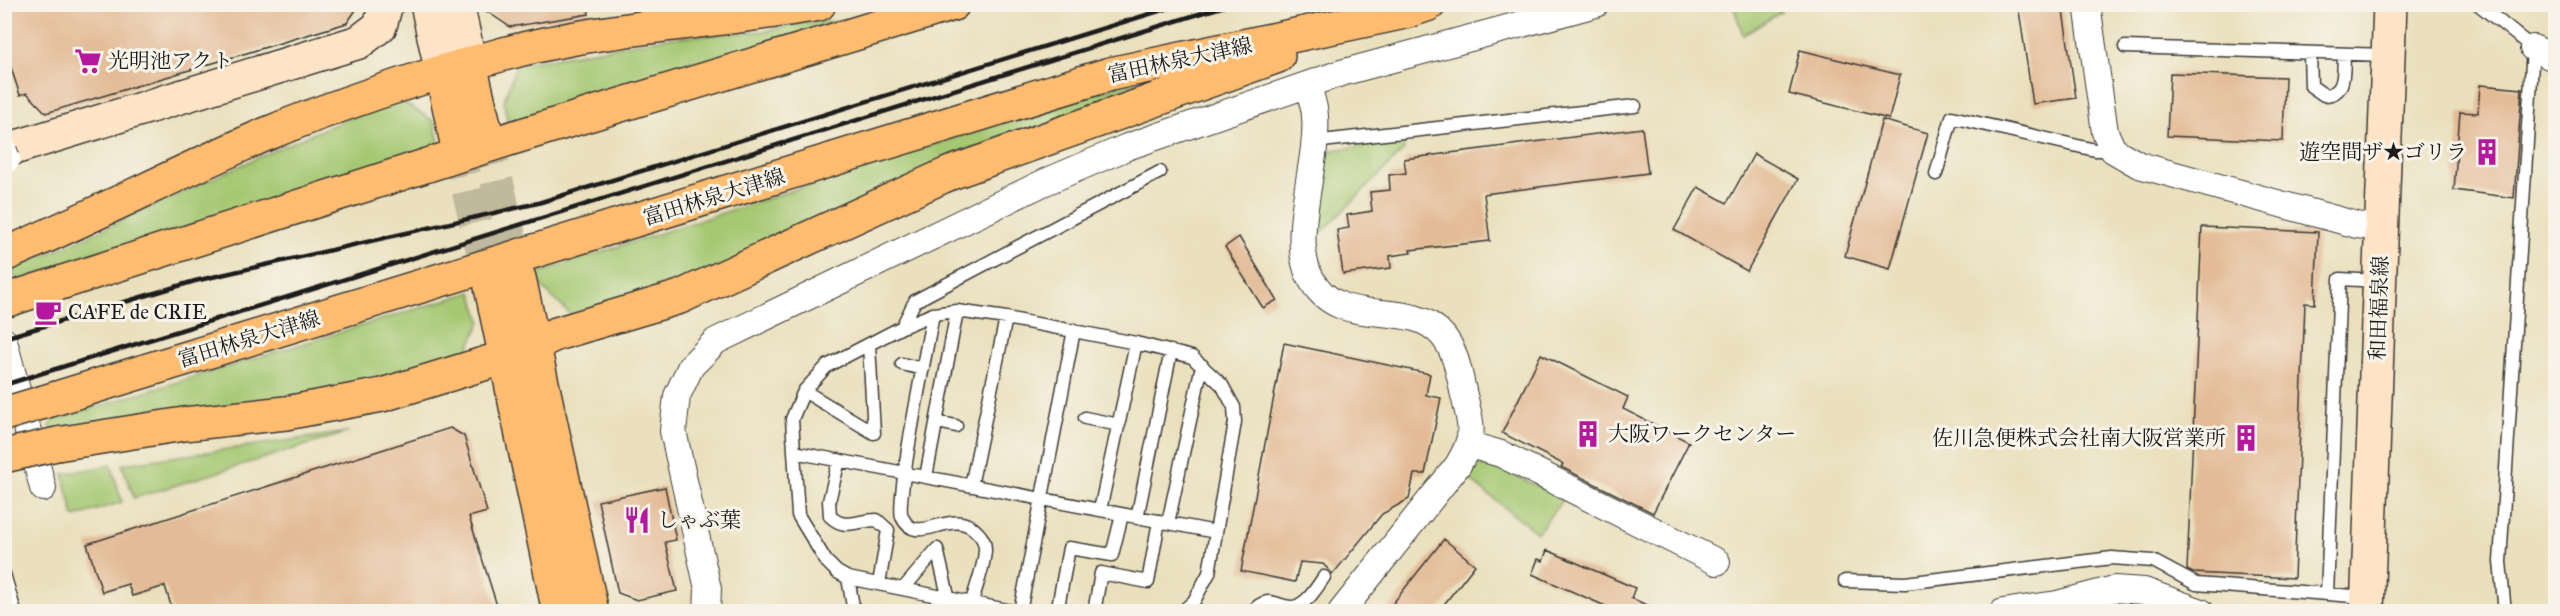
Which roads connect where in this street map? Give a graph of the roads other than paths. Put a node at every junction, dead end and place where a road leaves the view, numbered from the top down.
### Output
1 (386, 4) edge
2 (427, 4) edge
3 (457, 4) edge
4 (819, 4) edge
5 (953, 4) edge
6 (1596, 4) edge
7 (2088, 4) edge
8 (2390, 4) edge
9 (2478, 4) edge
10 (1417, 8) edge
11 (2125, 47) dead end
12 (2310, 53) junction
13 (2544, 53) edge
14 (2344, 54) junction
15 (2388, 55) junction
16 (456, 68) junction
17 (1308, 86) junction
18 (1635, 106) dead end
19 (472, 138) tunnel mouth
20 (1313, 142) junction
21 (2113, 150) junction
22 (5, 154) edge
23 (1160, 172) dead end
24 (1936, 174) dead end
25 (2383, 229) junction
26 (4, 255) edge
27 (2380, 281) junction
28 (505, 282) tunnel mouth
29 (9, 300) edge
30 (957, 311) junction
31 (933, 314) junction
32 (1006, 318) junction
33 (902, 327) junction
34 (1074, 330) junction
35 (4, 341) edge
36 (1136, 343) junction
37 (869, 345) junction
38 (520, 350) junction
39 (1171, 351) junction
40 (902, 364) dead end
41 (1202, 365) junction
42 (924, 369) junction
43 (804, 391) junction
44 (4, 414) edge
45 (1085, 418) dead end
46 (937, 422) junction
47 (1119, 425) junction
48 (956, 426) dead end
49 (1470, 445) junction
50 (794, 452) junction
51 (4, 456) edge
52 (839, 460) junction
53 (904, 473) junction
54 (926, 477) junction
55 (971, 486) junction
56 (43, 488) dead end
57 (1042, 499) junction
58 (1101, 510) junction
59 (1122, 515) junction
60 (1137, 518) junction
61 (1163, 522) junction
62 (1216, 532) junction
63 (1717, 562) dead end
64 (4, 574) edge
65 (1324, 577) dead end
66 (848, 578) junction
67 (1845, 581) dead end
68 (879, 584) junction
69 (903, 589) junction
70 (2326, 594) junction
71 (949, 600) junction
72 (972, 602) junction
73 (2367, 604) edge
74 (15, 612) edge
75 (559, 612) edge
76 (592, 612) edge
77 (706, 612) edge
78 (854, 612) edge
79 (1019, 612) edge
80 (1057, 612) edge
81 (1094, 612) edge
82 (1182, 612) edge
83 (1252, 612) edge
84 (1341, 612) edge
85 (2003, 612) edge
86 (2201, 612) edge
87 (2505, 612) edge

1 - 22 main road
2 - 16 main road
3 - 16 main road
4 - 16 main road
5 - 29 main road
6 - 17 street
7 - 21 street
8 - 15 main road, 和田福泉線
9 - 13 lane
10 - 38 main road
10 - 44 main road, 富田林泉大津線, bridge
11 - 12 lane
12 - 14 lane
12 - 14 lane
13 - 87 lane
14 - 15 lane
15 - 25 main road, 和田福泉線
16 - 19 main road
16 - 26 main road
17 - 20 street
17 - 77 street
18 - 20 lane
20 - 49 street
21 - 24 lane
21 - 25 street
23 - 33 lane
25 - 27 main road, 和田福泉線
27 - 70 lane
27 - 73 main road, 和田福泉線
28 - 38 main road
30 - 31 lane
30 - 32 lane
30 - 46 lane
31 - 33 lane
31 - 42 lane
32 - 34 lane
32 - 55 lane
33 - 37 lane
34 - 36 lane
34 - 57 lane
35 - 56 street
36 - 39 lane
36 - 47 lane
37 - 43 lane
37 - 43 lane
38 - 51 main road, bridge
38 - 75 main road
38 - 76 main road
39 - 41 lane
39 - 60 lane
40 - 42 lane
41 - 61 lane
41 - 62 lane
42 - 53 lane
43 - 50 lane
45 - 47 lane
46 - 48 lane
46 - 54 lane
47 - 58 lane
49 - 63 street
49 - 84 street
50 - 52 lane
50 - 66 lane
52 - 53 lane
52 - 68 lane
53 - 54 lane
53 - 72 lane
54 - 55 lane
55 - 57 lane
57 - 58 lane
57 - 79 lane
58 - 59 lane
59 - 60 lane
59 - 80 lane
60 - 61 lane
61 - 62 lane
61 - 81 lane
62 - 82 lane
64 - 74 lane
65 - 83 lane
66 - 68 lane
66 - 78 lane
67 - 70 lane
68 - 69 lane
69 - 71 lane
69 - 71 lane
70 - 73 lane
71 - 72 lane
72 - 79 lane
85 - 86 street

